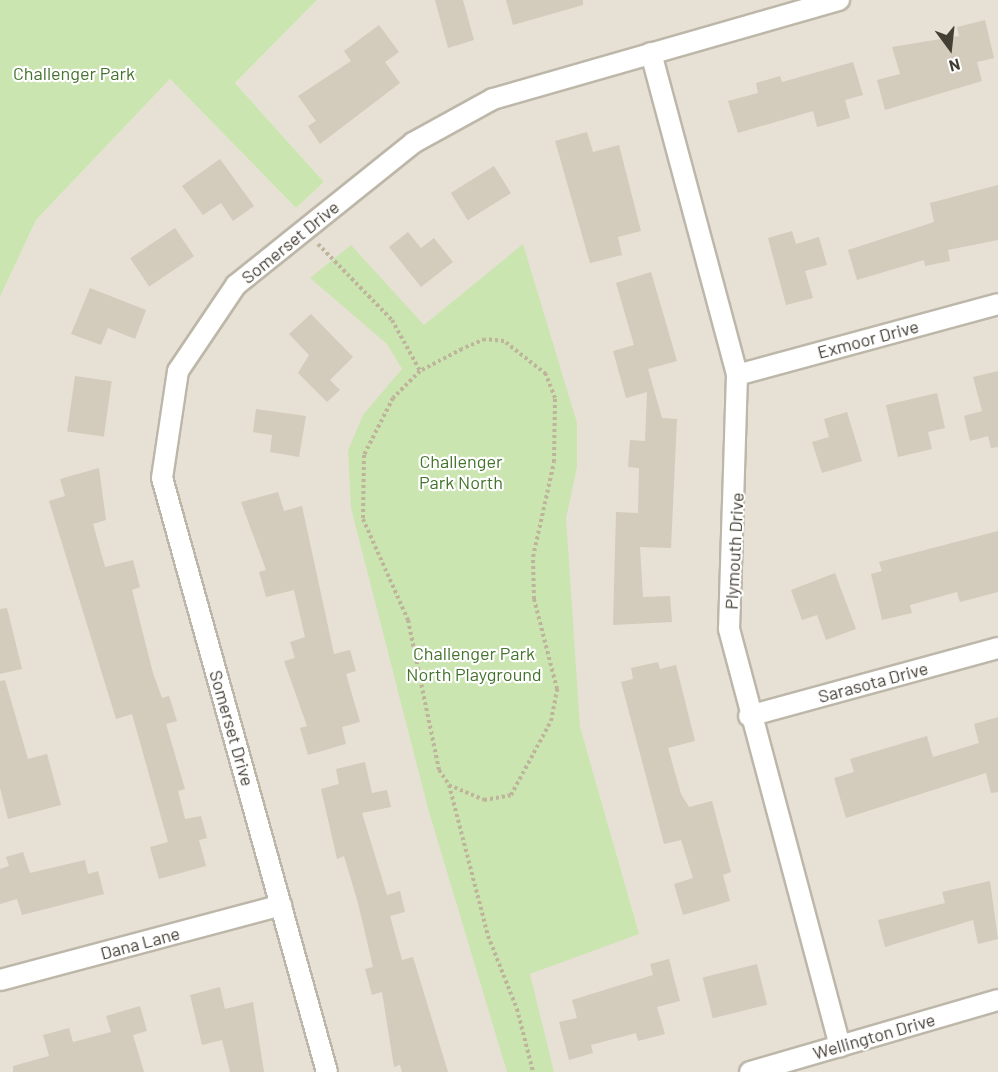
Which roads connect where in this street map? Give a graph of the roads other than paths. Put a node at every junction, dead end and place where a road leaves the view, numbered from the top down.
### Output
1 (839, 0) edge
2 (651, 53) junction
3 (998, 304) edge
4 (738, 375) junction
5 (998, 648) edge
6 (749, 716) junction
7 (281, 905) junction
8 (0, 980) edge
9 (998, 1000) edge
10 (840, 1046) junction
11 (327, 1072) edge
12 (750, 1072) edge

1 - 2 street, Somerset Drive
2 - 4 street, Plymouth Drive
2 - 7 street, Somerset Drive
3 - 4 street, Exmoor Drive
4 - 6 street, Plymouth Drive
5 - 6 street, Sarasota Drive
6 - 10 street, Plymouth Drive
7 - 8 street, Dana Lane
7 - 11 street, Somerset Drive
9 - 10 street, Wellington Drive
10 - 12 street, Wellington Drive

